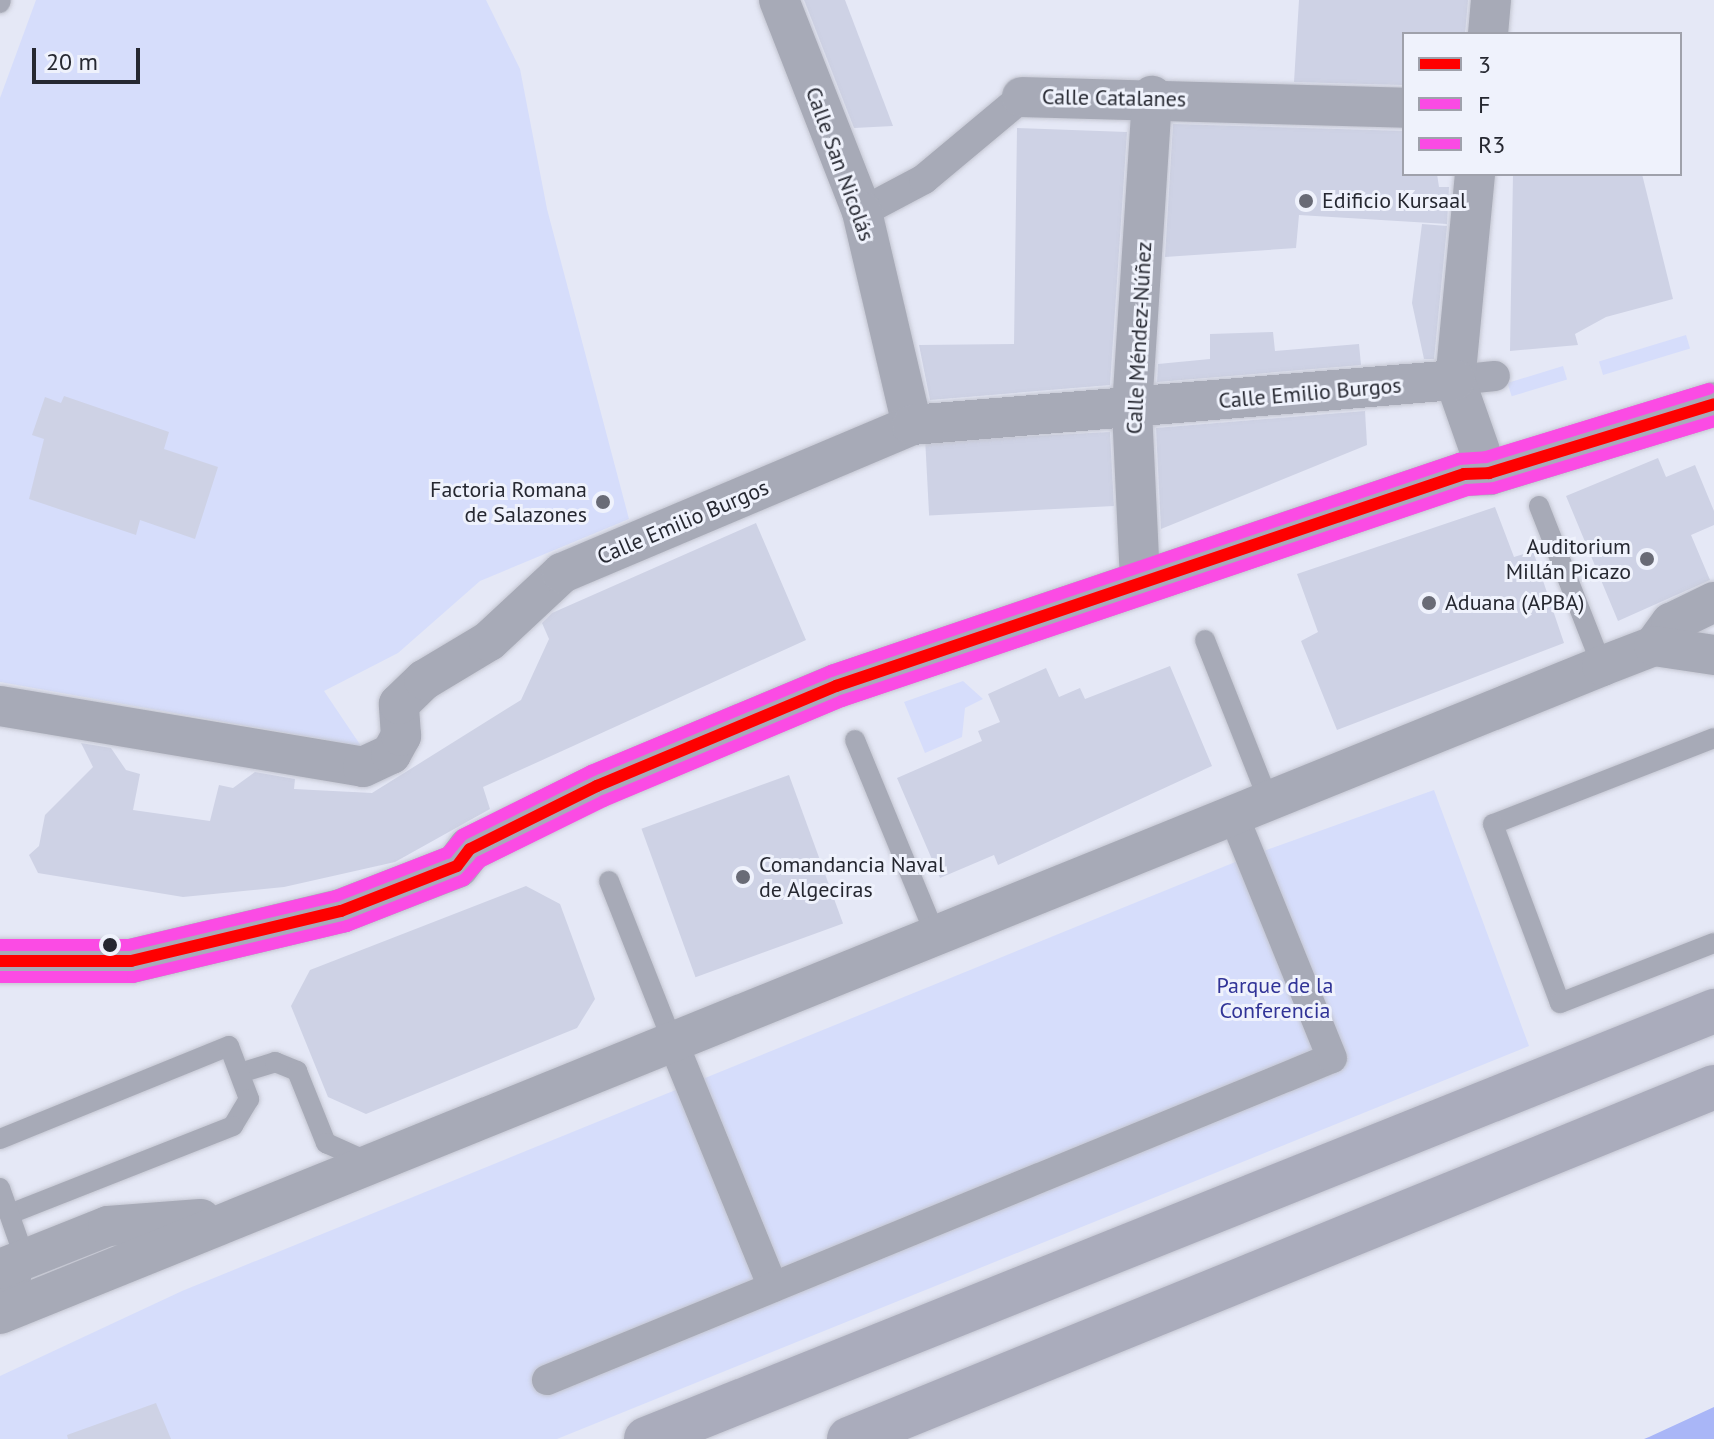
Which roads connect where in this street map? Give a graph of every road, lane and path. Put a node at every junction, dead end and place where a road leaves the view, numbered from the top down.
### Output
1 (779, 0) edge
2 (1491, 0) edge
3 (1488, 32) edge
4 (1152, 96) junction
5 (1022, 97) joint
6 (1402, 108) edge
7 (1475, 176) edge
8 (862, 212) junction
9 (1495, 376) dead end
10 (1455, 380) junction
11 (1714, 380) edge
12 (1714, 404) edge
13 (1132, 408) junction
14 (912, 425) junction
15 (1472, 462) junction
16 (1539, 506) dead end
17 (1140, 580) junction
18 (1714, 602) edge
19 (1205, 640) dead end
20 (1654, 646) junction
21 (1714, 655) edge
22 (1602, 666) junction
23 (0, 706) edge
24 (1714, 738) edge
25 (855, 740) dead end
26 (1250, 805) junction
27 (470, 849) junction
28 (609, 881) dead end
29 (0, 930) edge
30 (935, 934) junction
31 (1714, 943) edge
32 (0, 961) edge
33 (1714, 1011) edge
34 (672, 1040) junction
35 (240, 1073) junction
36 (1714, 1087) edge
37 (0, 1139) edge
38 (368, 1160) junction
39 (0, 1188) edge
40 (254, 1205) junction
41 (10, 1214) junction
42 (12, 1264) edge
43 (773, 1287) junction
44 (0, 1299) edge
45 (0, 1314) edge
46 (547, 1380) dead end
47 (646, 1439) edge
48 (849, 1439) edge

1 - 8 street, Calle San Nicolás
2 - 3 street
4 - 5 street, Calle Catalanes
4 - 6 street, Calle Catalanes
4 - 13 street, Calle Méndez-Núñez
5 - 8 street, Calle Catalanes
7 - 10 street
8 - 14 street, Calle San Nicolás
9 - 10 street
10 - 13 street, Calle Emilio Burgos
10 - 15 street
11 - 15 highway
12 - 15 highway
13 - 14 street, Calle Emilio Burgos
13 - 17 street, Calle Méndez-Núñez
14 - 23 street, Calle Emilio Burgos
15 - 17 highway
16 - 22 lane
17 - 27 highway
18 - 20 street
19 - 26 lane
20 - 21 street
20 - 22 street
22 - 26 street
24 - 31 lane
25 - 30 lane
26 - 30 street
26 - 43 street
27 - 29 highway
27 - 32 highway
28 - 34 lane
30 - 34 street
33 - 47 main road
34 - 38 street
34 - 43 street
35 - 37 lane
35 - 38 lane
35 - 41 lane
36 - 48 main road
38 - 40 street
39 - 41 lane
40 - 42 street
40 - 45 street
41 - 42 lane
42 - 44 lane
43 - 46 street

